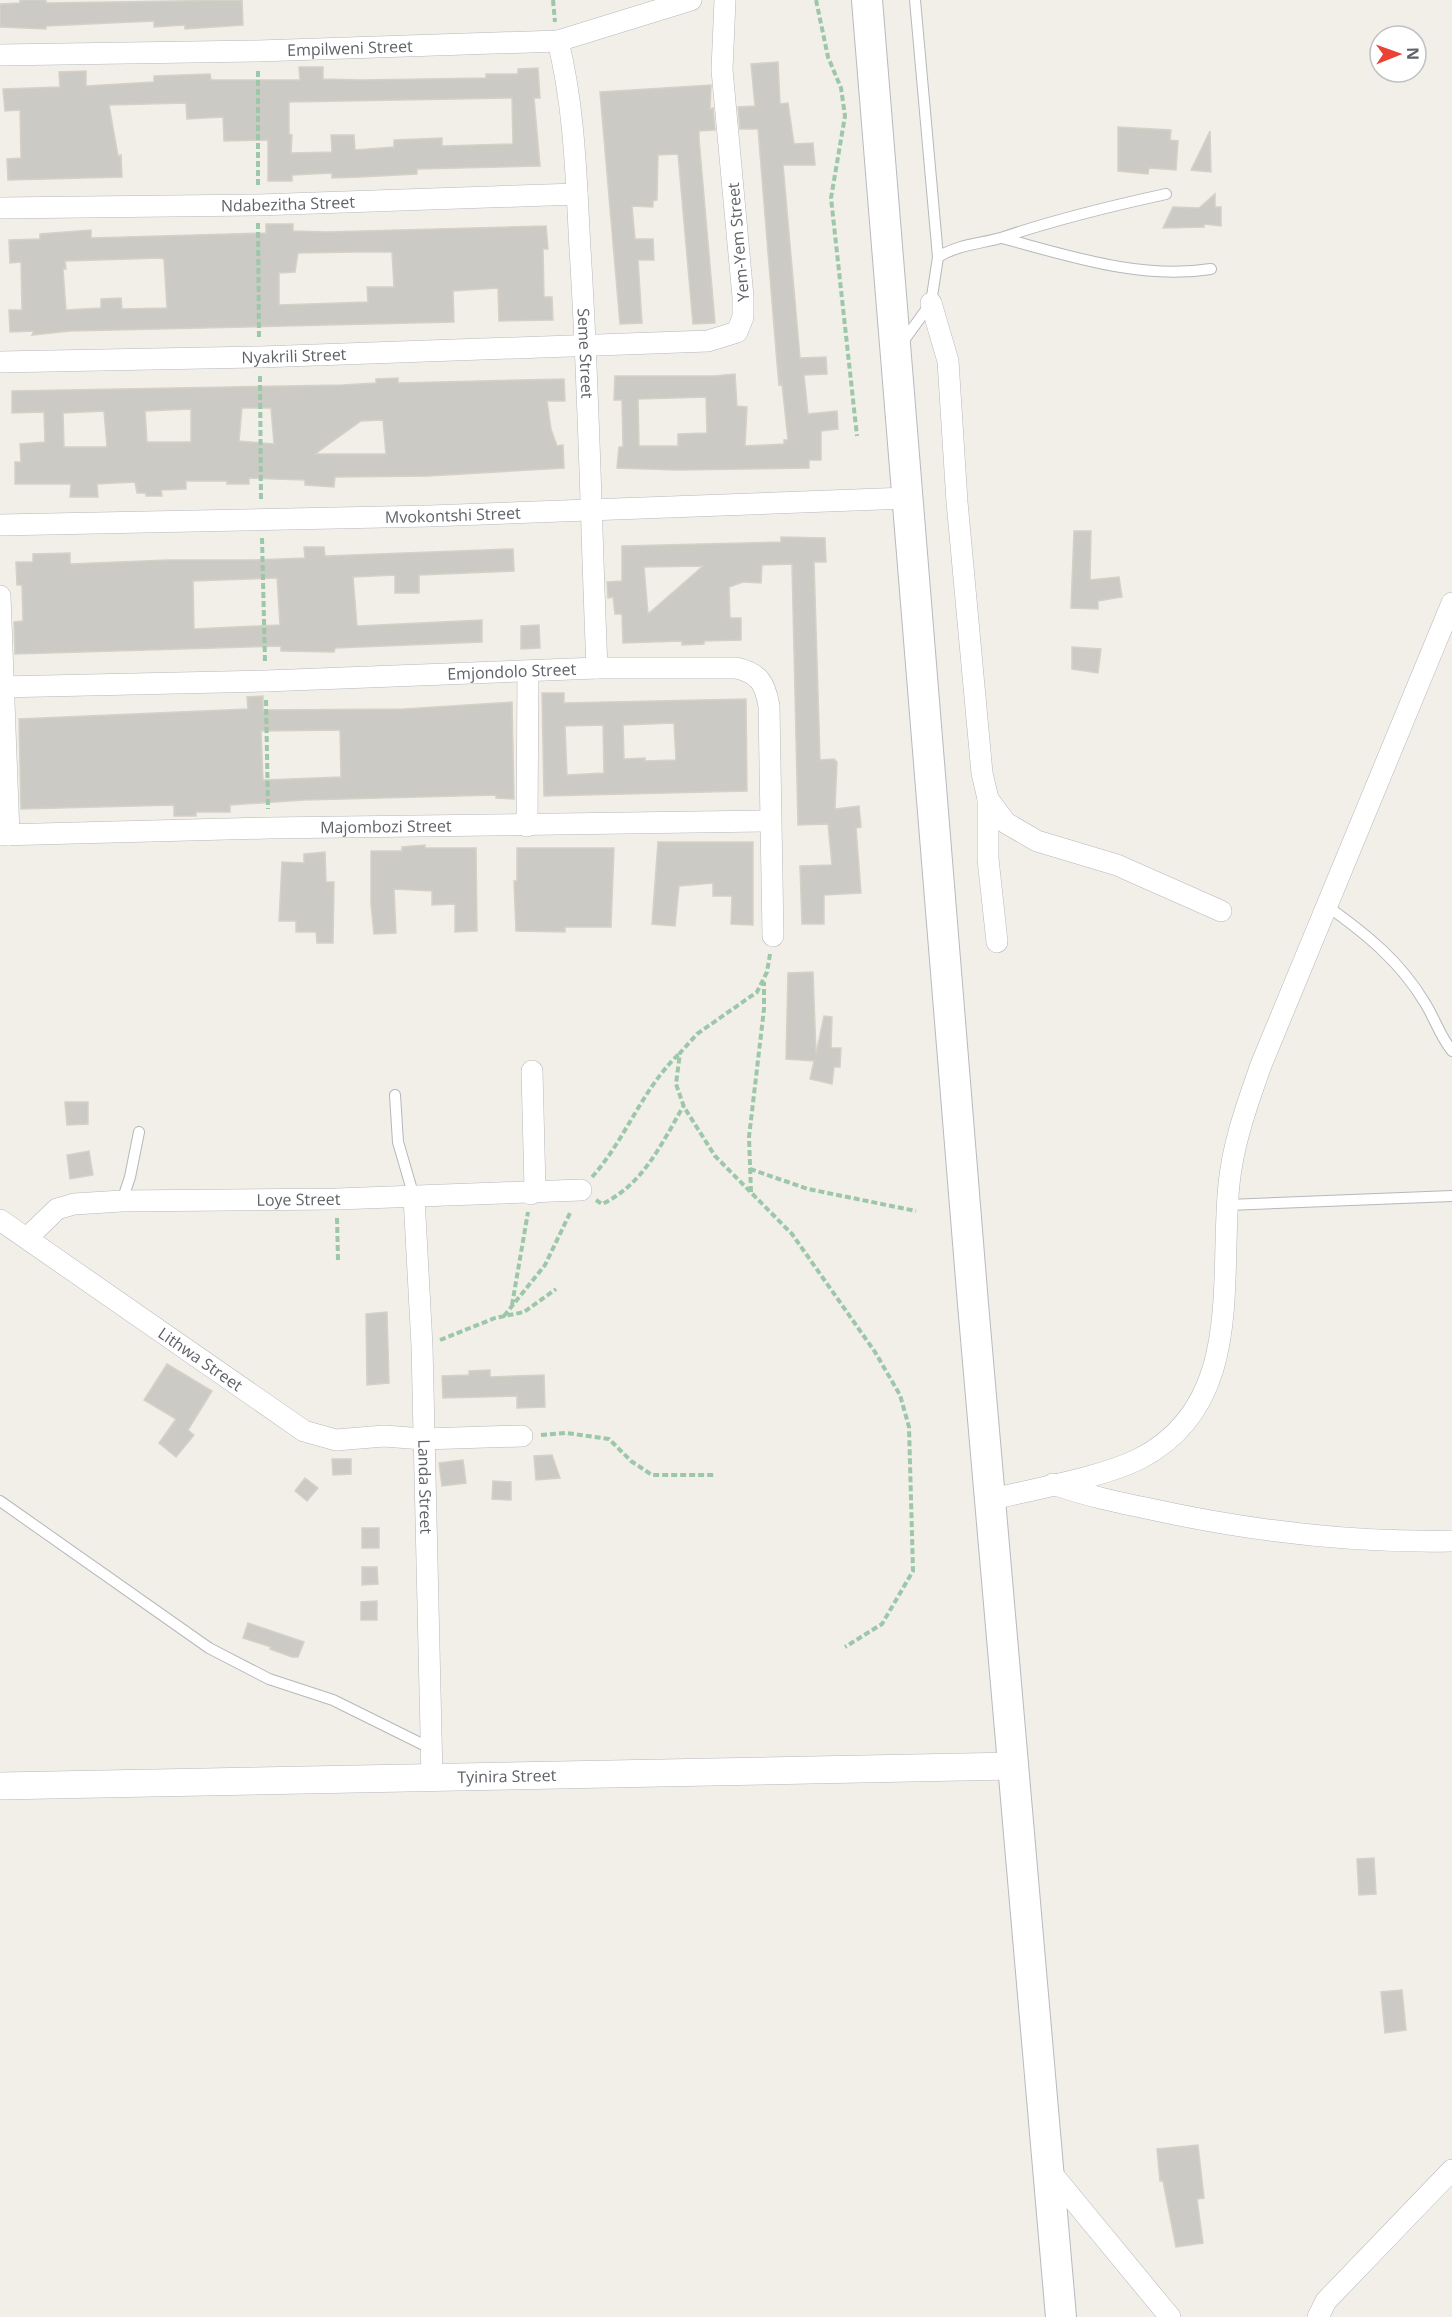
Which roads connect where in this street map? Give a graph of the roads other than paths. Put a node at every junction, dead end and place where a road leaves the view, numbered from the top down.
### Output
1 (691, 0) edge
2 (724, 0) edge
3 (867, 0) edge
4 (915, 0) edge
5 (558, 41) junction
6 (0, 55) edge
7 (577, 194) junction
8 (1166, 194) dead end
9 (0, 208) edge
10 (1001, 238) junction
11 (938, 257) junction
12 (1211, 269) dead end
13 (931, 303) junction
14 (587, 346) junction
15 (895, 352) junction
16 (0, 362) edge
17 (907, 498) junction
18 (590, 511) junction
19 (0, 525) edge
20 (0, 596) edge
21 (1452, 603) edge
22 (597, 668) junction
23 (528, 671) junction
24 (3, 687) edge
25 (988, 799) junction
26 (770, 821) junction
27 (527, 826) junction
28 (4, 835) edge
29 (1327, 906) junction
30 (1221, 911) dead end
31 (773, 936) road end
32 (997, 942) dead end
33 (1452, 1051) edge
34 (532, 1071) dead end
35 (395, 1095) dead end
36 (139, 1132) dead end
37 (581, 1190) road end
38 (531, 1194) junction
39 (1452, 1196) edge
40 (414, 1197) junction
41 (122, 1201) junction
42 (1228, 1205) junction
43 (0, 1220) edge
44 (27, 1238) junction
45 (522, 1436) road end
46 (423, 1439) junction
47 (1053, 1484) junction
48 (989, 1500) junction
49 (0, 1501) edge
50 (1452, 1541) edge
51 (432, 1749) junction
52 (1013, 1766) junction
53 (432, 1777) junction
54 (0, 1786) edge
55 (1048, 2169) junction
56 (1452, 2170) edge
57 (1060, 2317) edge
58 (1170, 2317) edge
59 (1318, 2317) edge

1 - 5 street, Empilweni Street
2 - 14 street, Yem-Yem Street
3 - 15 main road
4 - 11 lane
5 - 6 street, Empilweni Street
5 - 7 street, Seme Street
7 - 9 street, Ndabezitha Street
7 - 14 street, Seme Street
8 - 10 lane
10 - 11 lane
10 - 12 lane
11 - 13 lane
13 - 15 lane
13 - 25 street
14 - 16 street, Nyakrili Street
14 - 18 street, Seme Street
15 - 17 main road
17 - 18 street, Mvokontshi Street
17 - 48 main road
18 - 19 street, Mvokontshi Street
18 - 22 street, Seme Street
20 - 24 street
21 - 29 street
22 - 23 street, Emjondolo Street
22 - 26 street, Emjondolo Street
23 - 24 street, Emjondolo Street
23 - 27 street
24 - 28 street
25 - 30 street
25 - 32 street
26 - 27 street, Majombozi Street
26 - 31 street, Emjondolo Street
27 - 28 street, Majombozi Street
29 - 33 lane
29 - 42 street
34 - 38 street
35 - 40 lane
36 - 41 lane
37 - 38 street, Loye Street
38 - 40 street, Loye Street
39 - 42 lane
40 - 41 street, Loye Street
40 - 46 street, Landa Street
41 - 44 street, Loye Street
42 - 47 street
43 - 44 street, Lithwa Street
44 - 46 street, Lithwa Street
45 - 46 street, Lithwa Street
46 - 51 street, Landa Street
47 - 48 street
47 - 50 street
48 - 52 main road
49 - 51 lane
51 - 53 street, Landa Street
52 - 53 street, Tyinira Street
52 - 55 main road
53 - 54 street, Tyinira Street
55 - 57 main road
55 - 58 street
56 - 59 street

